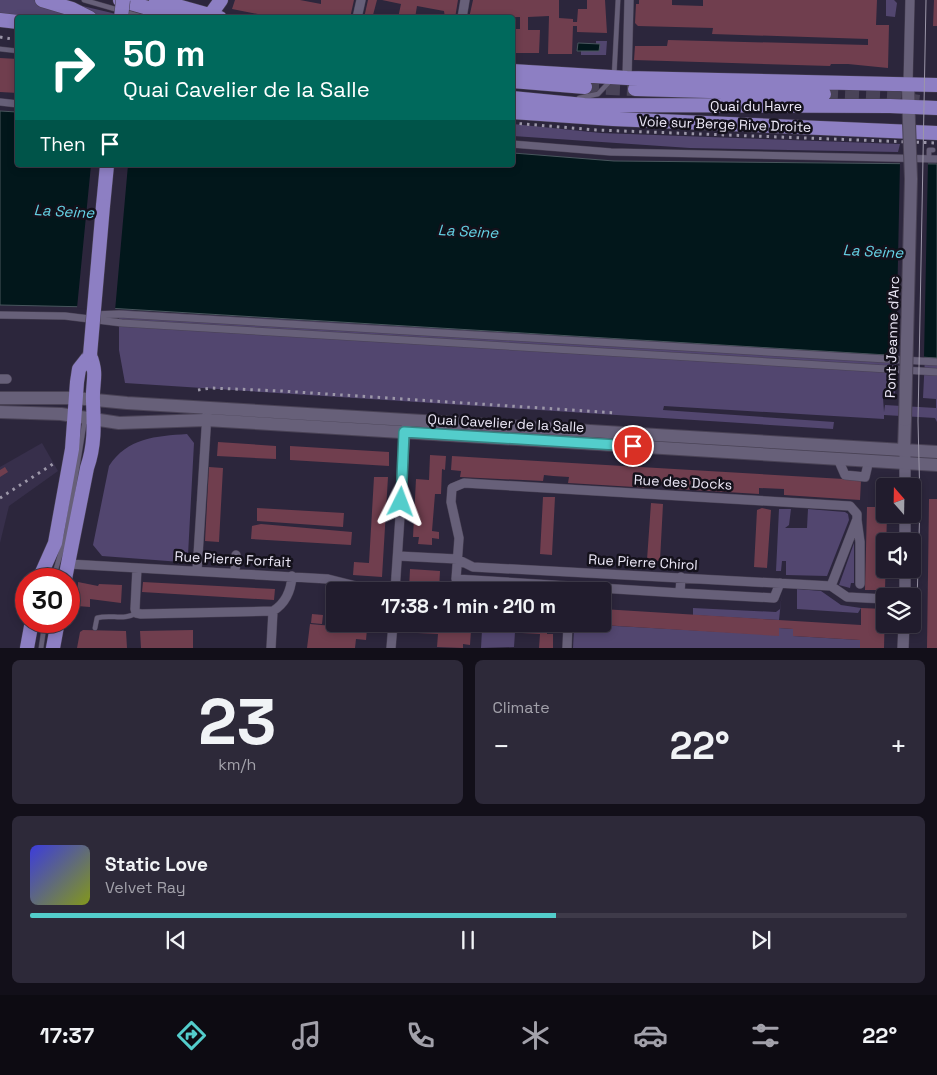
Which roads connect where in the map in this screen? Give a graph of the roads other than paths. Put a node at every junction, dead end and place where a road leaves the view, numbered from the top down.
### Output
1 (42, 0) edge
2 (84, 0) edge
3 (121, 0) edge
4 (156, 0) edge
5 (211, 0) edge
6 (221, 0) edge
7 (361, 0) edge
8 (465, 0) edge
9 (618, 0) edge
10 (628, 0) edge
11 (910, 0) edge
12 (192, 9) edge
13 (84, 15) edge
14 (121, 15) edge
15 (136, 15) edge
16 (207, 15) edge
17 (212, 15) edge
18 (213, 15) edge
19 (358, 15) edge
20 (462, 15) edge
21 (0, 20) edge
22 (15, 22) edge
23 (0, 49) edge
24 (15, 51) edge
25 (515, 71) edge
26 (515, 81) edge
27 (625, 81) junction
28 (846, 83) junction
29 (865, 84) junction
30 (908, 85) junction
31 (937, 86) edge
32 (586, 87) tunnel mouth
33 (515, 92) edge
34 (824, 94) tunnel mouth
35 (515, 98) edge
36 (0, 102) edge
37 (15, 104) edge
38 (626, 105) junction
39 (845, 106) junction
40 (864, 106) junction
41 (909, 106) junction
42 (937, 108) edge
43 (515, 112) edge
44 (937, 133) edge
45 (515, 144) edge
46 (933, 150) dead end
47 (933, 160) edge
48 (107, 167) edge
49 (0, 315) edge
50 (65, 316) junction
51 (90, 355) junction
52 (937, 362) edge
53 (937, 372) edge
54 (0, 398) edge
55 (75, 398) junction
56 (93, 400) junction
57 (0, 412) edge
58 (207, 414) junction
59 (85, 418) junction
60 (415, 420) junction
61 (404, 432) junction
62 (937, 452) edge
63 (905, 456) junction
64 (937, 465) edge
65 (905, 478) edge
66 (857, 519) junction
67 (236, 555) dead end
68 (398, 556) junction
69 (71, 557) junction
70 (457, 559) junction
71 (44, 568) edge
72 (56, 568) edge
73 (68, 568) edge
74 (137, 568) junction
75 (197, 571) junction
76 (571, 572) junction
77 (235, 573) junction
78 (292, 576) junction
79 (681, 578) junction
80 (342, 582) edge
81 (396, 582) edge
82 (490, 582) edge
83 (570, 582) edge
84 (780, 583) junction
85 (860, 584) dead end
86 (831, 586) junction
87 (611, 590) edge
88 (680, 592) junction
89 (876, 599) edge
90 (273, 611) junction
91 (136, 613) junction
92 (95, 628) dead end
93 (391, 632) edge
94 (568, 632) edge
95 (30, 633) edge
96 (43, 633) edge
97 (56, 633) edge
98 (904, 633) edge
99 (27, 648) edge
100 (41, 648) edge
101 (53, 648) edge
102 (271, 648) edge
103 (390, 648) edge
104 (567, 648) edge
105 (903, 648) edge

1 - 13 main road
2 - 15 lane
3 - 12 main road
3 - 14 main road, bridge
4 - 12 main road
5 - 17 main road
6 - 18 main road
7 - 19 street
8 - 20 street
9 - 27 lane
10 - 27 street
11 - 30 street
12 - 16 main road
21 - 22 main road
23 - 24 lane
25 - 27 main road, Quai du Havre
26 - 32 main road
27 - 28 main road, Quai du Havre
27 - 33 lane
27 - 34 main road
27 - 38 main road
28 - 29 main road, Quai du Havre
28 - 39 main road
29 - 30 main road, Quai du Havre
29 - 40 main road
30 - 31 main road, Quai du Havre
30 - 41 main road, Pont Jeanne d'Arc
35 - 38 main road, Quai du Havre
36 - 37 street
38 - 39 main road, Quai du Havre
39 - 40 main road, Quai du Havre
40 - 41 main road, Quai du Havre
41 - 42 main road, Quai du Havre
41 - 63 main road, Pont Jeanne d'Arc, bridge
43 - 44 main road, Voie sur Berge Rive Droite
45 - 47 street
46 - 47 lane
48 - 51 main road, bridge
49 - 50 street
50 - 52 street
50 - 53 street
51 - 55 main road
51 - 56 main road
54 - 55 main road, Quai Cavelier de la Salle
55 - 56 main road, Quai Cavelier de la Salle
55 - 59 main road
56 - 58 main road, Quai Cavelier de la Salle
56 - 59 main road
57 - 59 main road, Quai Cavelier de la Salle
58 - 59 main road, Quai Cavelier de la Salle
58 - 60 main road, Quai Cavelier de la Salle
58 - 61 main road, Quai Cavelier de la Salle
58 - 75 street
59 - 69 main road
59 - 71 main road
59 - 72 lane
60 - 61 street
60 - 63 main road, Quai Cavelier de la Salle
61 - 63 main road, Quai Cavelier de la Salle
61 - 68 street
62 - 63 main road
63 - 64 main road
63 - 65 street
66 - 70 street, Rue des Docks
66 - 85 street
66 - 86 street
67 - 77 street
68 - 70 street, Rue Pierre Chirol
68 - 81 street
69 - 73 main road
69 - 74 street, Rue Pierre Forfait
70 - 76 street, Rue Pierre Chirol
70 - 82 street
74 - 75 street, Rue Pierre Forfait
74 - 91 street
75 - 77 street, Rue Pierre Forfait
76 - 79 street, Rue Pierre Chirol
76 - 83 street
77 - 78 street, Rue Pierre Forfait
78 - 80 street, Rue Pierre Forfait
78 - 90 street
79 - 84 street, Rue Pierre Chirol
79 - 88 street
84 - 86 street, Rue Pierre Chirol
84 - 88 street
86 - 89 street, Rue Pierre Chirol
87 - 88 street
90 - 91 street
90 - 102 street
91 - 92 lane
93 - 103 street
94 - 104 street
95 - 99 main road
96 - 100 lane
97 - 101 main road
98 - 105 street

